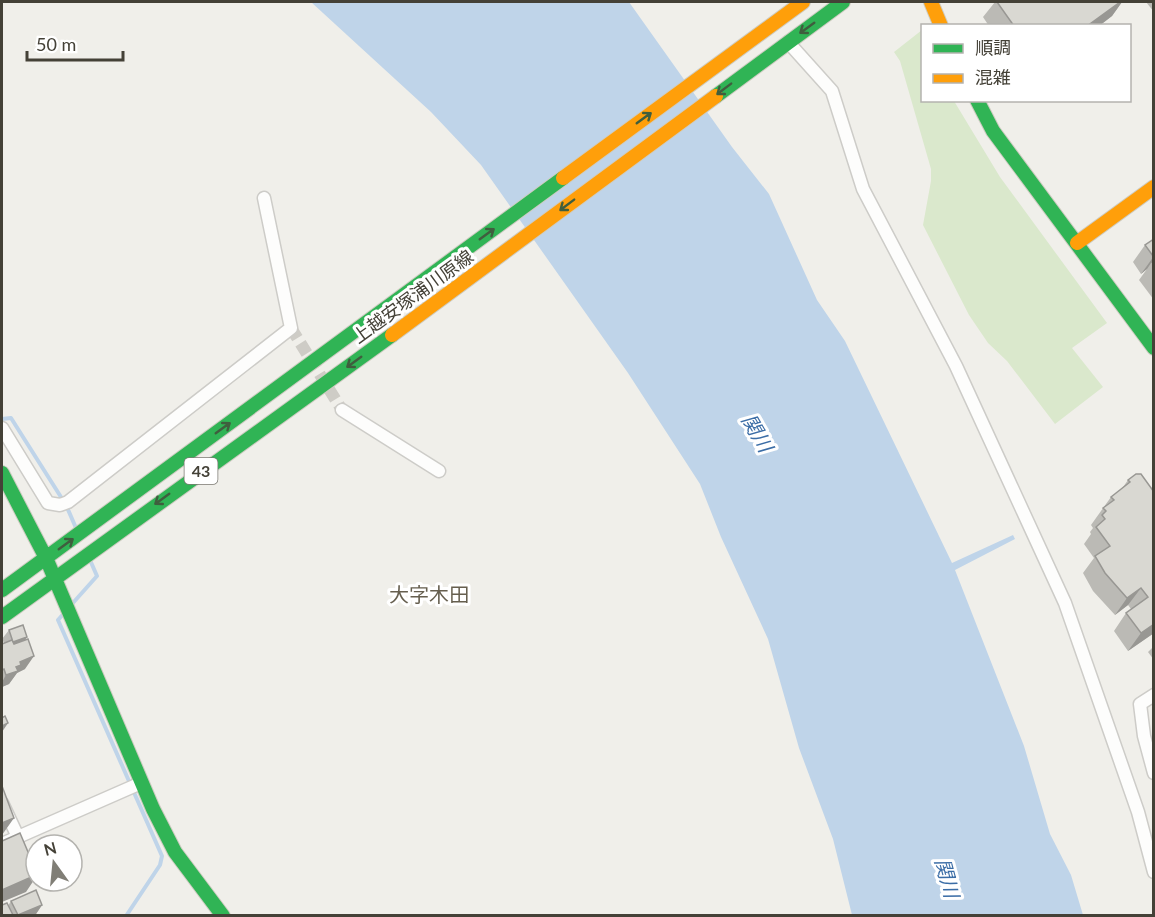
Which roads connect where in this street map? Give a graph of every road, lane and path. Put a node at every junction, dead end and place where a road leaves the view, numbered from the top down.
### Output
1 (803, 2) edge
2 (843, 2) edge
3 (931, 2) edge
4 (939, 24) edge
5 (788, 42) junction
6 (978, 102) edge
7 (1154, 187) edge
8 (264, 198) dead end
9 (1077, 243) junction
10 (1154, 348) edge
11 (342, 410) tunnel mouth
12 (2, 428) edge
13 (439, 471) dead end
14 (2, 473) edge
15 (46, 558) junction
16 (54, 577) junction
17 (2, 590) edge
18 (2, 617) edge
19 (1154, 695) edge
20 (1154, 773) edge
21 (141, 783) junction
22 (2, 803) edge
23 (18, 837) junction
24 (2, 844) edge
25 (1154, 872) edge
26 (223, 915) edge

15 -> 1 main road, 上越安塚浦川原線 / 43
2 -> 5 main road, 上越安塚浦川原線 / 43
3 - 4 main road
5 -> 16 main road, 上越安塚浦川原線 / 43
5 - 25 street
6 - 9 main road
7 - 9 main road
8 - 12 street
9 - 10 main road
11 - 13 street
14 - 15 main road
15 - 16 main road
15 - 17 main road, 上越安塚浦川原線 / 43
16 - 18 main road, 上越安塚浦川原線 / 43
16 - 21 main road
19 - 20 street
21 - 23 street
21 - 26 main road
22 - 23 street
23 - 24 street

